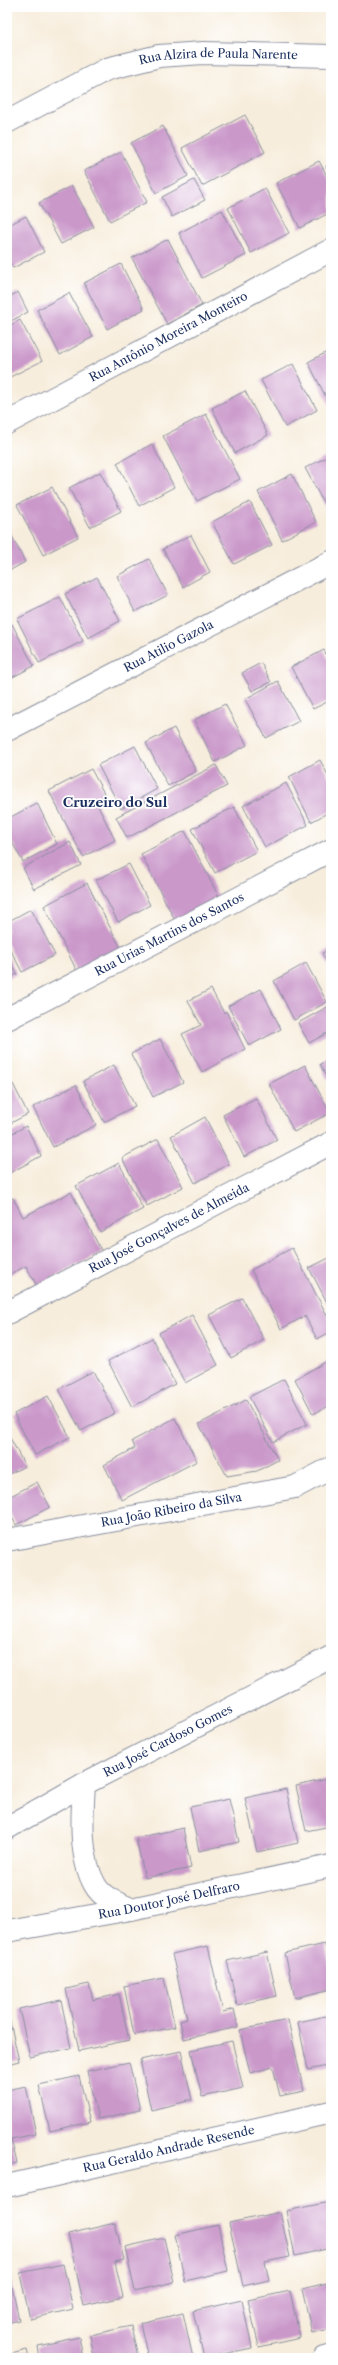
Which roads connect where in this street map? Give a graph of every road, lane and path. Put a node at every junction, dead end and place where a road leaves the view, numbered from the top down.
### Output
1 (331, 56) edge
2 (7, 122) edge
3 (331, 250) edge
4 (7, 423) edge
5 (331, 562) edge
6 (7, 730) edge
7 (331, 850) edge
8 (7, 1019) edge
9 (331, 1143) edge
10 (7, 1313) edge
11 (331, 1468) edge
12 (7, 1540) edge
13 (331, 1657) edge
14 (84, 1784) junction
15 (7, 1828) edge
16 (331, 1866) edge
17 (131, 1909) junction
18 (7, 1931) edge
19 (331, 2112) edge
20 (7, 2186) edge
21 (331, 2356) edge
22 (324, 2358) edge

1 - 2 street, Rua Alzira de Paula Narente
3 - 4 street, Rua Antônio Moreira Monteiro
5 - 6 street, Rua Atilio Gazola
7 - 8 street, Rua Urias Martins dos Santos
9 - 10 street, Rua José Gonçalves de Almeida
11 - 12 street, Rua João Ribeiro da Silva
13 - 14 street, Rua José Cardoso Gomes
14 - 15 street, Rua José Cardoso Gomes
14 - 17 street
16 - 17 street, Rua Doutor José Delfraro
17 - 18 street, Rua Doutor José Delfraro
19 - 20 street, Rua Geraldo Andrade Resende
21 - 22 street

